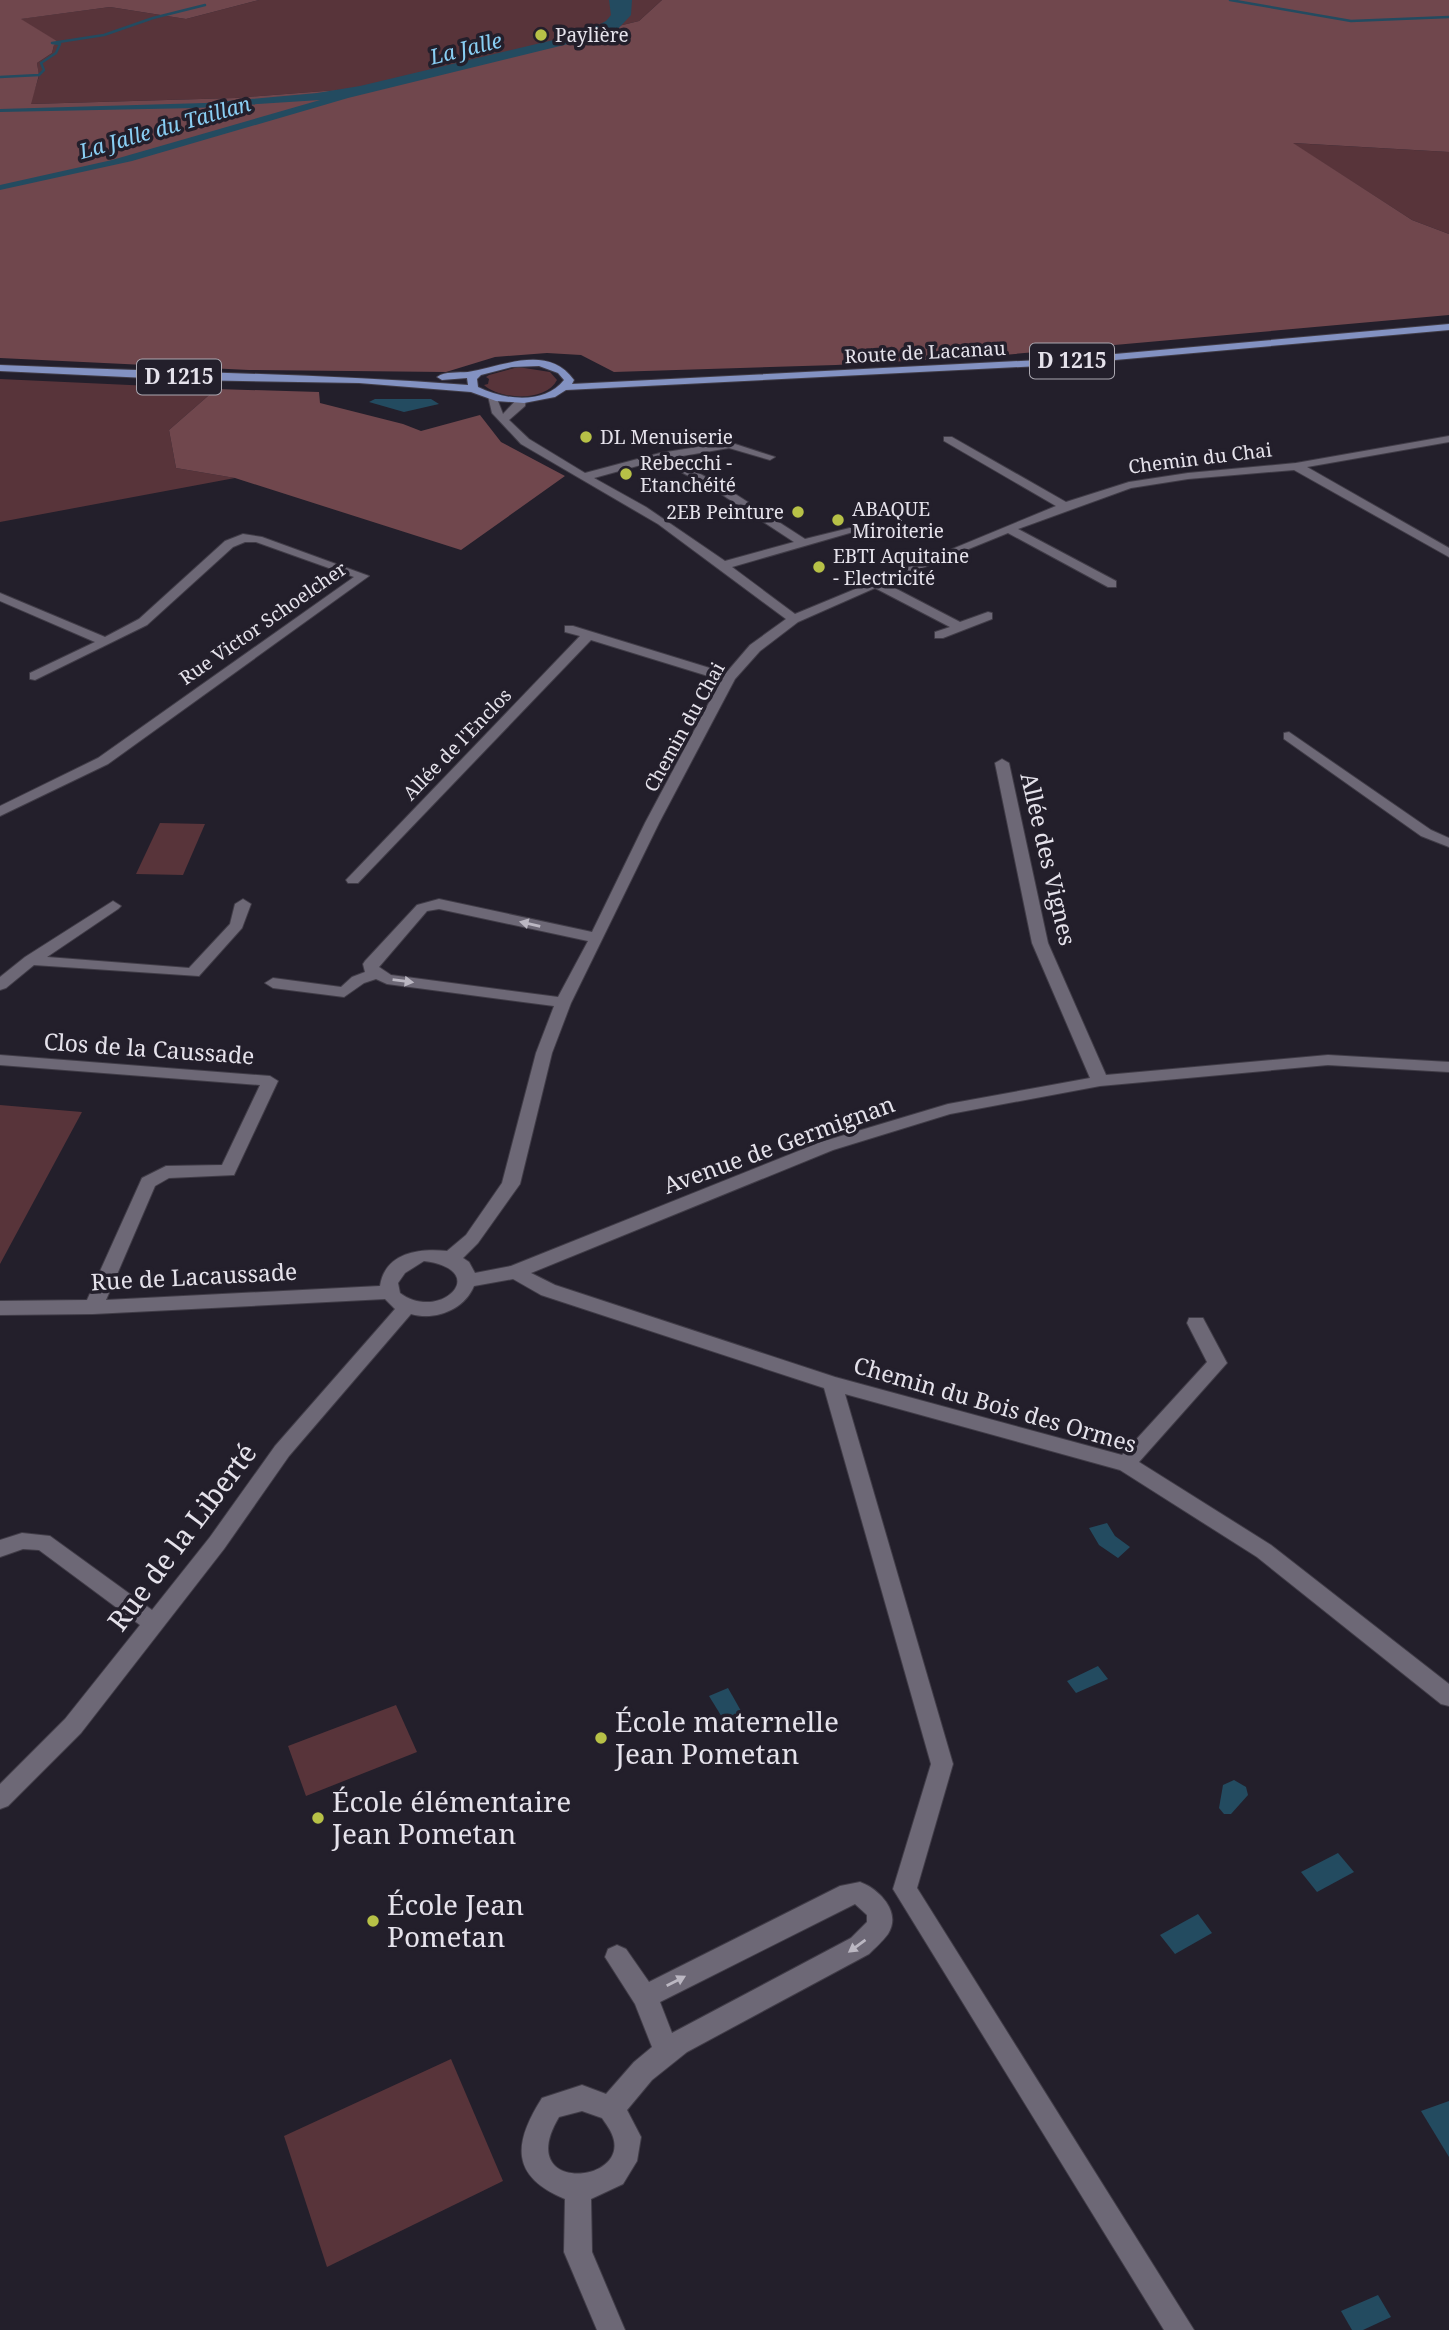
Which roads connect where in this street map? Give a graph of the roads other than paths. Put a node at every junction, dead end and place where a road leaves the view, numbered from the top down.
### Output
1 (1449, 327) edge
2 (0, 368) edge
3 (477, 373) junction
4 (566, 373) junction
5 (359, 380) junction
6 (694, 380) junction
7 (565, 387) junction
8 (474, 389) junction
9 (492, 398) junction
10 (522, 400) junction
11 (504, 418) junction
12 (948, 439) dead end
13 (1449, 439) edge
14 (660, 456) junction
15 (770, 457) dead end
16 (1296, 466) junction
17 (584, 477) junction
18 (1065, 506) junction
19 (870, 524) dead end
20 (1009, 529) junction
21 (804, 542) junction
22 (1449, 553) edge
23 (722, 566) junction
24 (875, 583) junction
25 (1112, 584) dead end
26 (0, 597) edge
27 (988, 616) dead end
28 (794, 619) junction
29 (960, 626) junction
30 (569, 629) dead end
31 (588, 635) junction
32 (939, 635) dead end
33 (105, 642) junction
34 (35, 676) dead end
35 (729, 678) junction
36 (1289, 736) dead end
37 (1002, 764) dead end
38 (0, 811) edge
39 (1449, 843) edge
40 (353, 880) dead end
41 (243, 904) dead end
42 (113, 906) dead end
43 (597, 938) junction
44 (31, 960) junction
45 (375, 974) junction
46 (273, 983) dead end
47 (0, 985) edge
48 (563, 1003) junction
49 (0, 1060) edge
50 (1449, 1067) edge
51 (1100, 1081) junction
52 (451, 1258) junction
53 (515, 1272) junction
54 (468, 1281) junction
55 (390, 1292) junction
56 (93, 1307) junction
57 (407, 1307) junction
58 (0, 1308) edge
59 (1196, 1323) dead end
60 (832, 1383) junction
61 (1126, 1464) junction
62 (0, 1549) edge
63 (154, 1623) junction
64 (1449, 1697) edge
65 (0, 1799) edge
66 (617, 1957) dead end
67 (645, 1997) junction
68 (667, 2052) junction
69 (611, 2108) junction
70 (578, 2188) junction
71 (611, 2330) edge
72 (1180, 2330) edge

1 - 6 main road, Route de Lacanau / D 1215
2 - 5 main road, D 1215
3 - 4 main road
3 - 5 main road, D 1215
3 - 8 main road
4 - 6 main road, D 1215
4 - 7 main road
5 - 8 main road, D 1215
6 - 7 main road, D 1215
7 - 10 main road
8 - 9 main road
9 - 10 main road
9 - 11 street
10 - 11 street
11 - 17 street
12 - 18 street
13 - 16 street, Chemin du Chai
14 - 15 street
14 - 17 street
14 - 21 street
16 - 18 street, Chemin du Chai
16 - 22 street
17 - 23 street
18 - 20 street, Chemin du Chai
19 - 21 street
20 - 24 street, Chemin du Chai
20 - 25 street
21 - 23 street
23 - 28 street
24 - 28 street, Chemin du Chai
24 - 29 street
26 - 33 street
27 - 29 street
28 - 35 street, Chemin du Chai
29 - 32 street
30 - 31 street
31 - 35 street
31 - 40 street, Allée de l'Enclos
33 - 34 street, Rue Victor Schoelcher
33 - 38 street, Rue Victor Schoelcher
35 - 43 street, Chemin du Chai
36 - 39 street
37 - 51 street, Allée des Vignes
41 - 44 street
42 - 44 street
43 -> 45 street
43 - 48 street, Chemin du Chai
44 - 47 street
45 - 46 street
45 -> 48 street
48 - 52 street, Chemin du Chai
49 - 56 street, Clos de la Caussade
50 - 51 street, Avenue de Germignan
51 - 53 street, Avenue de Germignan
52 - 54 street
52 - 55 street
53 - 54 street, Avenue de Germignan
53 - 60 street, Chemin du Bois des Ormes
54 - 57 street
55 - 56 street, Rue de Lacaussade
55 - 57 street
56 - 58 street, Rue de Lacaussade
57 - 63 street, Rue de la Liberté
59 - 61 street
60 - 61 street, Chemin du Bois des Ormes
60 - 72 street
61 - 64 street, Chemin du Bois des Ormes
62 - 63 street
63 - 65 street, Rue de la Liberté
66 - 67 street
67 - 68 street
67 -> 68 street
68 - 69 street
69 - 70 street
69 - 70 street
70 - 71 street

